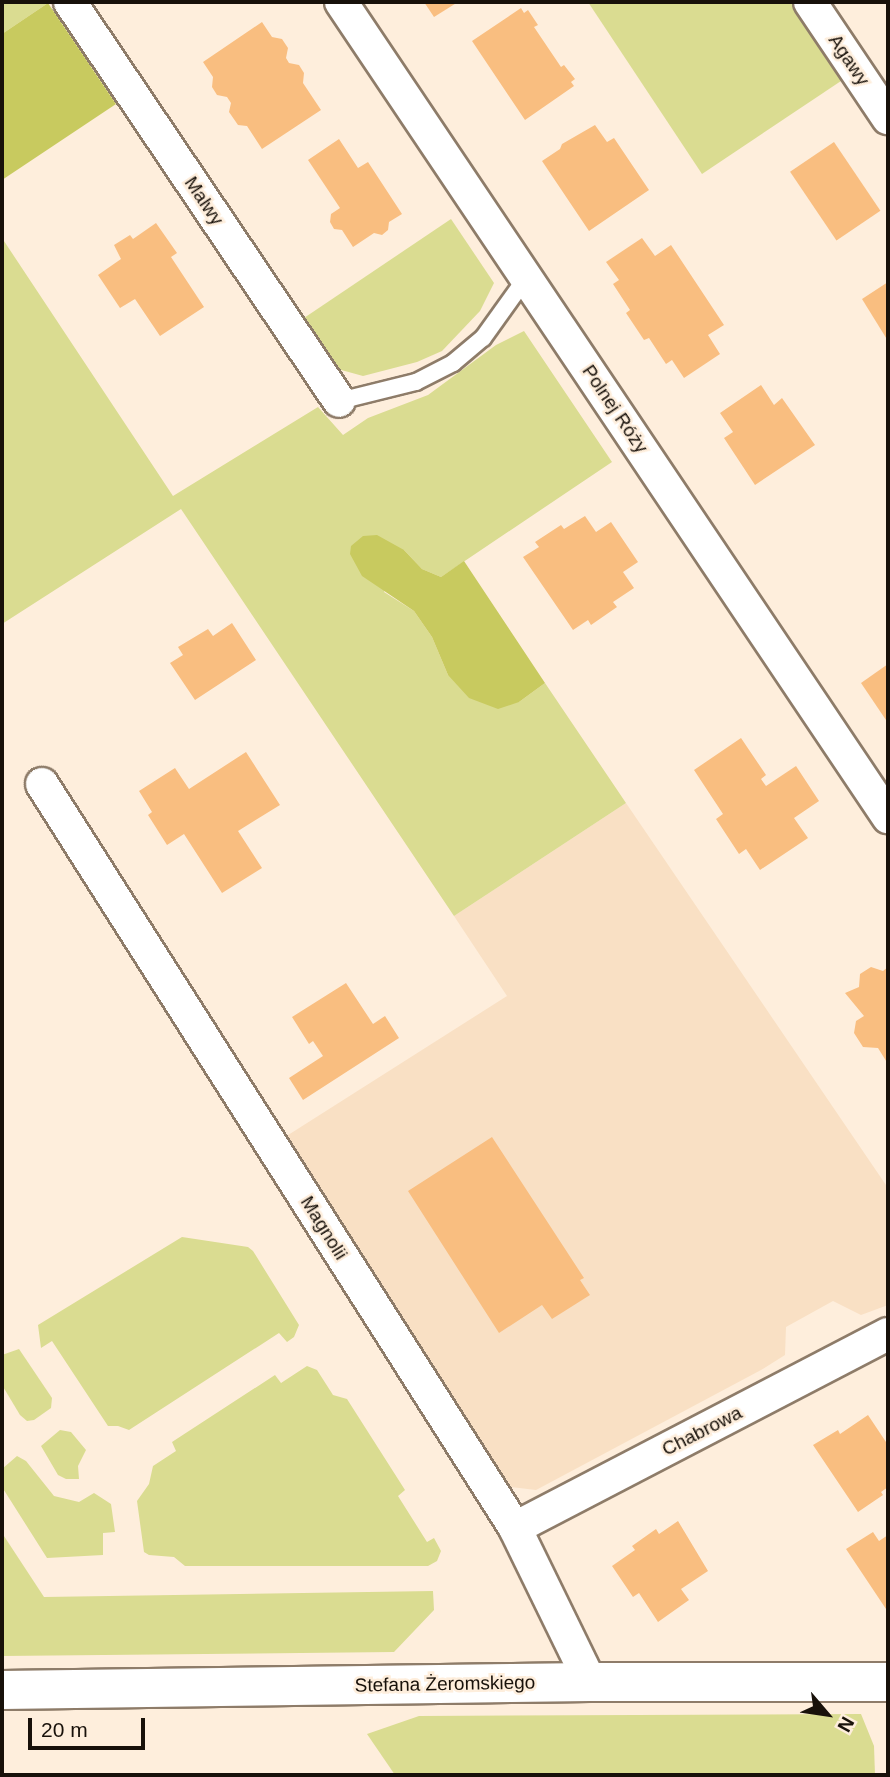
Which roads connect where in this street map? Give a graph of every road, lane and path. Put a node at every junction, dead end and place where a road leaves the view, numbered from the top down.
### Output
1 (70, 2) edge
2 (341, 2) edge
3 (810, 2) edge
4 (888, 118) edge
5 (526, 278) junction
6 (339, 401) joint
7 (42, 784) dead end
8 (888, 817) edge
9 (888, 1334) edge
10 (515, 1528) junction
11 (590, 1682) junction
12 (888, 1682) edge
13 (2, 1690) edge

1 - 6 street, Malwy
2 - 5 street, Polnej Róży
3 - 4 street, Agawy
5 - 6 lane
5 - 8 street, Polnej Róży
7 - 10 street, Magnolii
9 - 10 street, Chabrowa
10 - 11 street, Magnolii
11 - 12 street, Stefana Żeromskiego
11 - 13 street, Stefana Żeromskiego

